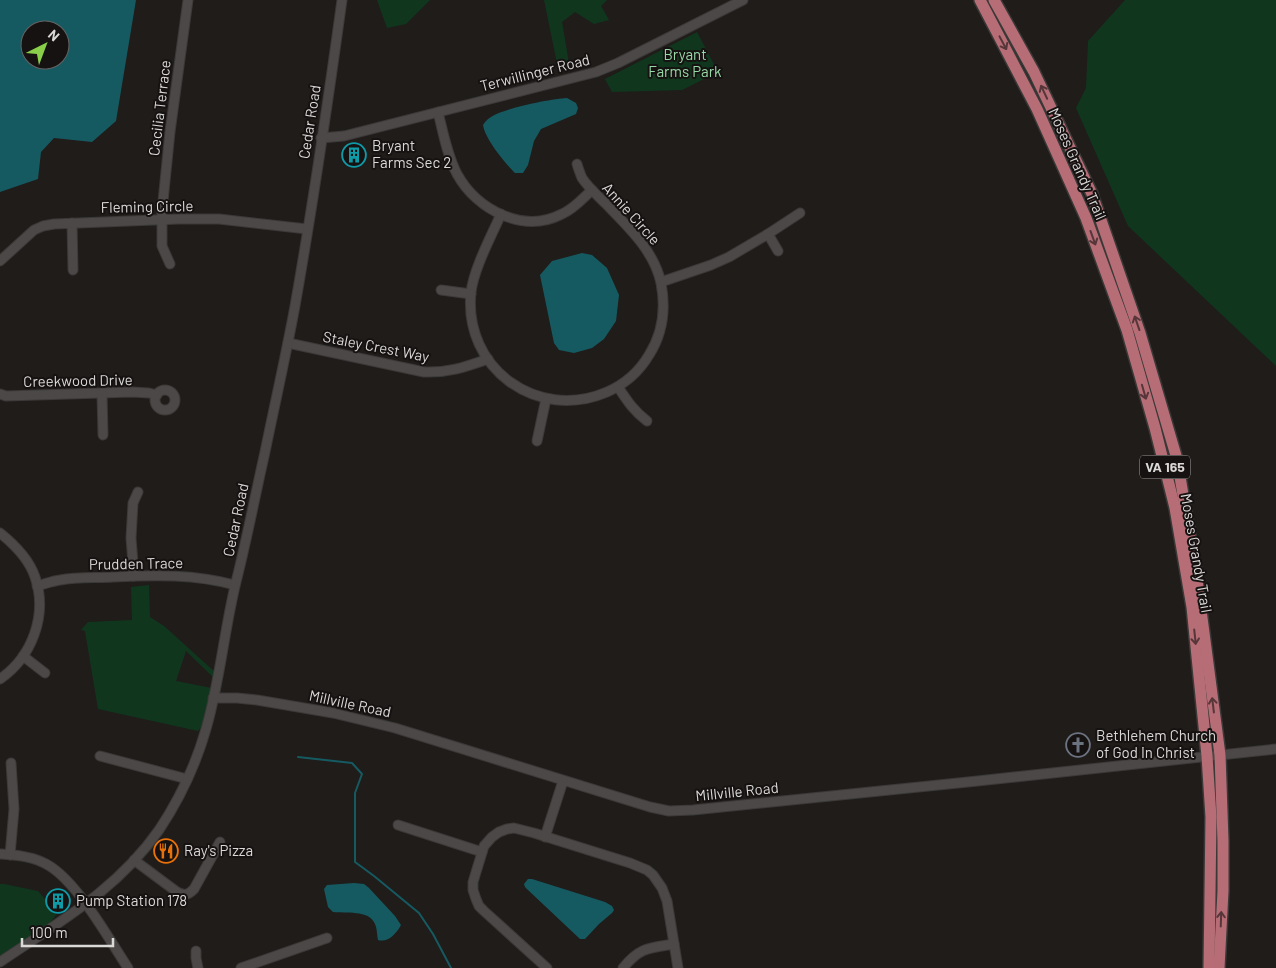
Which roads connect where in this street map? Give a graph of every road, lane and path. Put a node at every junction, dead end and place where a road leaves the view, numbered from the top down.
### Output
1 (188, 0) edge
2 (342, 0) edge
3 (743, 0) edge
4 (980, 0) edge
5 (994, 0) edge
6 (438, 112) junction
7 (321, 138) junction
8 (577, 164) dead end
9 (592, 190) junction
10 (800, 213) dead end
11 (501, 214) junction
12 (162, 220) junction
13 (72, 223) junction
14 (307, 229) junction
15 (768, 234) junction
16 (778, 251) dead end
17 (0, 261) edge
18 (170, 264) dead end
19 (74, 270) dead end
20 (661, 282) junction
21 (441, 290) dead end
22 (471, 294) junction
23 (288, 343) junction
24 (488, 359) junction
25 (618, 387) junction
26 (0, 394) edge
27 (102, 394) junction
28 (156, 395) dead end
29 (546, 399) junction
30 (647, 421) dead end
31 (104, 435) dead end
32 (537, 440) dead end
33 (138, 492) dead end
34 (0, 533) edge
35 (134, 576) junction
36 (236, 585) junction
37 (37, 586) junction
38 (23, 656) junction
39 (45, 673) dead end
40 (0, 679) edge
41 (214, 698) junction
42 (1276, 749) edge
43 (1220, 755) junction
44 (100, 756) dead end
45 (1207, 756) junction
46 (11, 763) dead end
47 (187, 779) junction
48 (563, 781) junction
49 (398, 825) dead end
50 (545, 836) junction
51 (220, 842) dead end
52 (482, 852) junction
53 (0, 854) edge
54 (10, 855) junction
55 (134, 860) junction
56 (86, 904) junction
57 (327, 938) dead end
58 (674, 944) junction
59 (196, 951) dead end
60 (0, 962) edge
61 (128, 968) edge
62 (198, 968) edge
63 (242, 968) edge
64 (547, 968) edge
65 (623, 968) edge
66 (678, 968) edge
67 (1209, 968) edge
68 (1219, 968) edge

1 - 12 street, Cecilia Terrace
2 - 7 street, Cedar Road
3 - 6 street, Terwillinger Road
4 -> 45 main road, Moses Grandy Trail / VA 165
43 -> 5 main road, Moses Grandy Trail / VA 165
6 - 7 street, Terwillinger Road
6 - 11 street
7 - 14 street, Cedar Road
8 - 9 street, Annie Circle
9 - 11 street
9 - 20 street, Annie Circle
10 - 15 street
11 - 22 street, Annie Circle
12 - 13 street, Fleming Circle
12 - 14 street, Fleming Circle
12 - 18 street, Cecilia Terrace
13 - 17 street, Fleming Circle
13 - 19 street
14 - 23 street, Cedar Road
15 - 16 street
15 - 20 street
20 - 25 street, Annie Circle
21 - 22 street
22 - 24 street, Annie Circle
23 - 24 street, Staley Crest Way
23 - 36 street, Cedar Road
24 - 29 street, Annie Circle
25 - 29 street, Annie Circle
25 - 30 street
26 - 27 street, Creekwood Drive
27 - 28 street, Creekwood Drive
27 - 31 street
29 - 32 street
33 - 35 street
34 - 37 street
35 - 36 street, Prudden Trace
35 - 37 street, Prudden Trace
36 - 41 street, Cedar Road
37 - 38 street
38 - 39 street
38 - 40 street
41 - 47 street, Cedar Road
41 - 48 street, Millville Road
42 - 43 street, Millville Road
43 - 45 street, Millville Road
68 -> 43 main road, Moses Grandy Trail / VA 165
44 - 47 street
45 - 48 street, Millville Road
45 - 67 main road, Moses Grandy Trail / VA 165
46 - 54 street
47 - 55 street, Cedar Road
48 - 50 street
49 - 52 street
50 - 52 street
50 - 58 street
51 - 55 street
52 - 64 street
53 - 54 street
54 - 56 street
55 - 56 street, Cedar Road
56 - 60 street, Cedar Road
56 - 61 street
57 - 63 street
58 - 65 street
58 - 66 street
59 - 62 street

